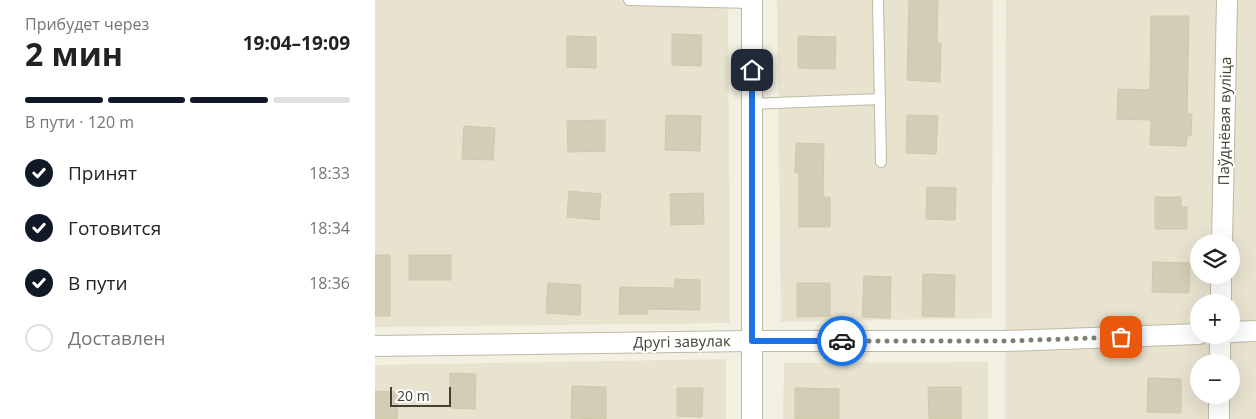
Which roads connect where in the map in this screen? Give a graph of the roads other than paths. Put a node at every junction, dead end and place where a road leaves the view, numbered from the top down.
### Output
1 (629, 0) edge
2 (878, 0) edge
3 (1227, 0) edge
4 (752, 1) edge
5 (880, 99) junction
6 (752, 104) junction
7 (881, 162) dead end
8 (1222, 234) edge
9 (1256, 331) edge
10 (1240, 332) edge
11 (1190, 334) edge
12 (752, 341) junction
13 (375, 346) edge
14 (1219, 404) edge
15 (752, 419) edge
16 (1219, 419) edge

1 - 4 lane
2 - 5 lane
3 - 8 street, Паўднёвая вуліца
4 - 6 street
5 - 6 lane
5 - 7 lane
6 - 12 street
9 - 10 street
11 - 12 street, Другі завулак
12 - 13 street, Другі завулак
12 - 15 street
14 - 16 street

